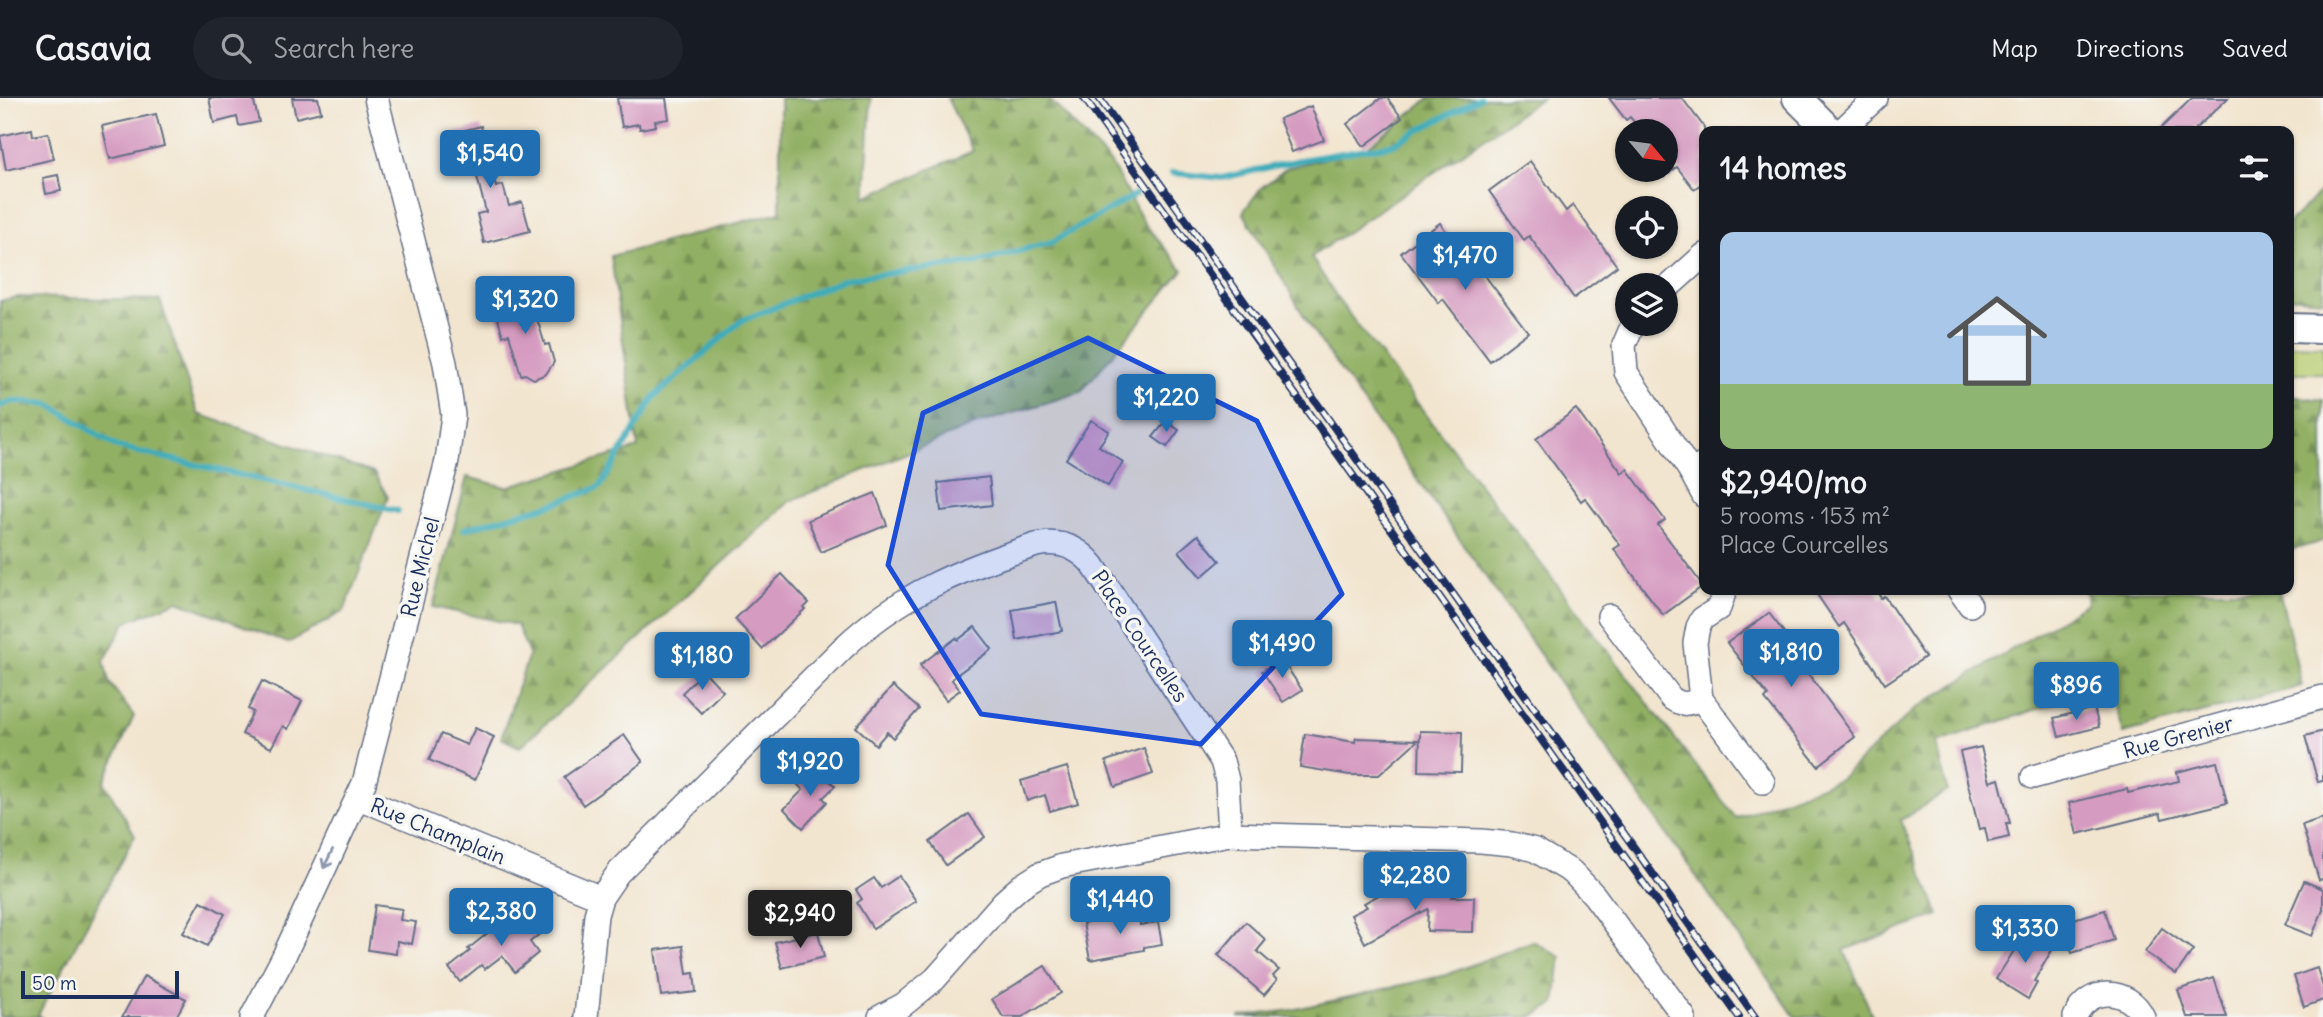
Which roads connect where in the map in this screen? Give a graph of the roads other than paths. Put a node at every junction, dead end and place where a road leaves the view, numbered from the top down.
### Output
1 (376, 98) edge
2 (1797, 98) edge
3 (1876, 98) edge
4 (1824, 126) edge
5 (1845, 126) edge
6 (1699, 259) edge
7 (1678, 278) edge
8 (2294, 328) edge
9 (2323, 329) edge
10 (1628, 336) edge
11 (1698, 468) edge
12 (1723, 595) edge
13 (1609, 616) dead end
14 (2323, 696) edge
15 (1701, 699) junction
16 (2033, 776) dead end
17 (1763, 782) dead end
18 (359, 797) junction
19 (1230, 834) junction
20 (601, 898) junction
21 (252, 1017) edge
22 (586, 1017) edge
23 (880, 1017) edge
24 (1684, 1017) edge
25 (2075, 1017) edge
26 (2143, 1017) edge

1 - 18 street, Rue Michel
2 - 4 main road
3 - 5 street
6 - 7 street
8 - 9 main road
10 - 11 street
12 - 15 street
13 - 15 street
14 - 16 street, Rue Grenier
15 - 17 street
18 - 20 street, Rue Champlain
18 -> 21 street, Rue Michel
19 - 20 street, Place Courcelles
19 - 23 street
19 - 24 street
20 - 22 street
25 - 26 street

